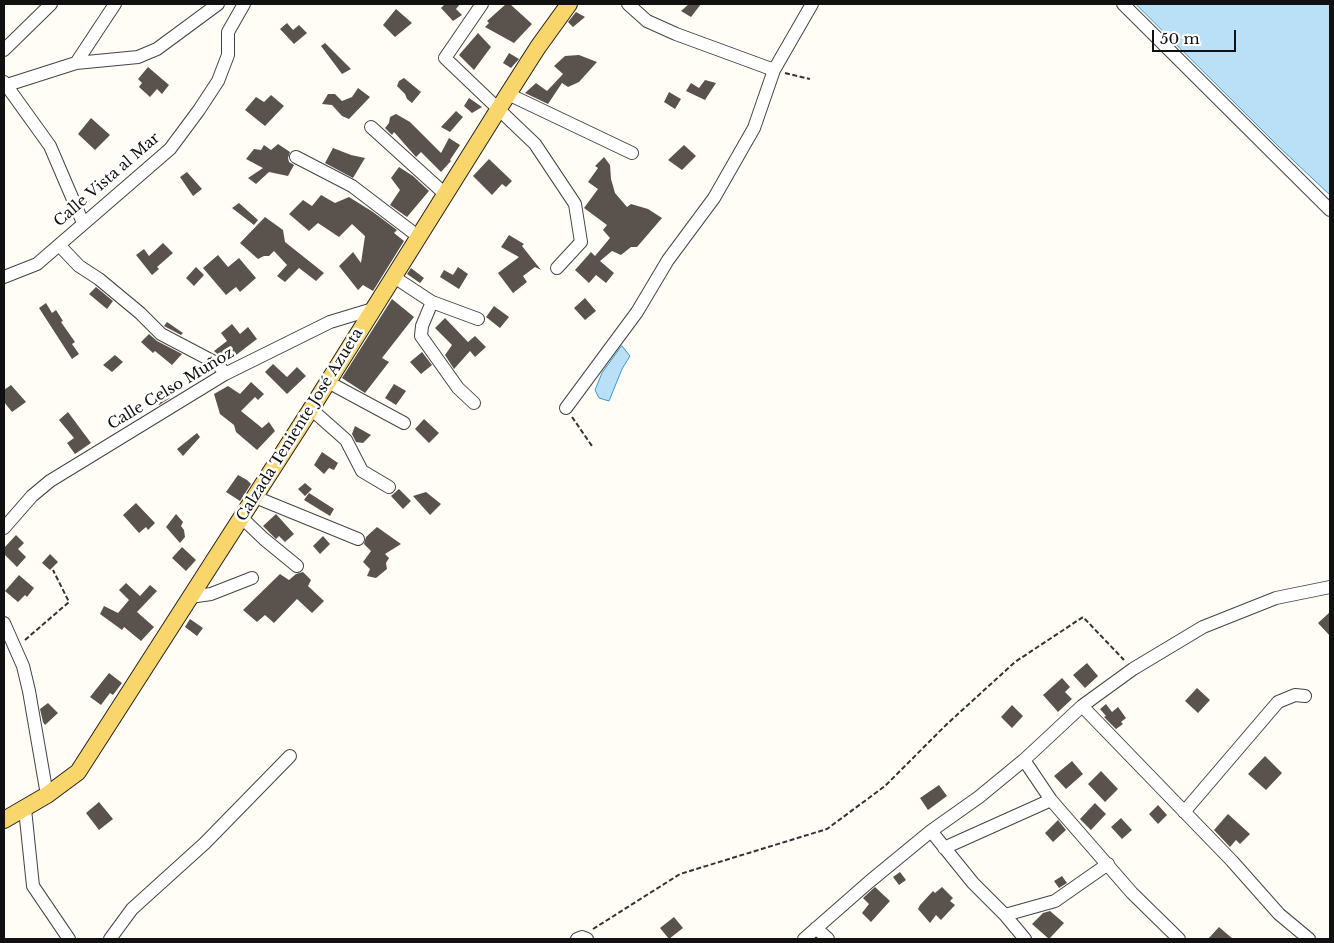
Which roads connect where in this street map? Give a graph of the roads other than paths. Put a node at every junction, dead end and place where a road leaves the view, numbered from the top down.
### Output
1 (51, 4) edge
2 (115, 4) edge
3 (218, 4) edge
4 (244, 4) edge
5 (628, 4) edge
6 (812, 4) edge
7 (1123, 4) edge
8 (477, 5) edge
9 (562, 6) edge
10 (4, 50) edge
11 (76, 63) junction
12 (774, 70) junction
13 (5, 83) edge
14 (508, 94) junction
15 (498, 110) junction
16 (371, 127) dead end
17 (632, 153) dead end
18 (296, 157) dead end
19 (445, 194) junction
20 (1330, 210) edge
21 (83, 223) junction
22 (419, 237) junction
23 (59, 245) junction
24 (557, 268) dead end
25 (4, 277) edge
26 (394, 277) junction
27 (432, 302) junction
28 (373, 309) junction
29 (478, 320) dead end
30 (225, 374) junction
31 (328, 382) junction
32 (474, 403) dead end
33 (566, 408) road end
34 (311, 409) junction
35 (404, 423) dead end
36 (389, 486) dead end
37 (255, 497) junction
38 (242, 518) junction
39 (4, 528) edge
40 (358, 539) dead end
41 (297, 566) dead end
42 (252, 578) dead end
43 (1330, 587) edge
44 (190, 598) junction
45 (4, 623) edge
46 (1304, 696) dead end
47 (1082, 706) junction
48 (290, 756) dead end
49 (1024, 760) junction
50 (46, 796) junction
51 (1051, 800) junction
52 (26, 809) junction
53 (1184, 812) junction
54 (4, 820) edge
55 (931, 831) junction
56 (944, 848) junction
57 (1108, 864) junction
58 (1005, 915) junction
59 (816, 928) junction
60 (69, 939) edge
61 (110, 939) edge
62 (804, 939) edge
63 (828, 939) edge
64 (1025, 939) edge
65 (1179, 939) edge
66 (1308, 939) edge

1 - 10 street
2 - 11 street
3 - 11 street
4 - 21 street, Calle Vista al Mar
5 - 12 street
6 - 12 street
7 - 20 street
8 - 15 street
9 - 14 main road, Calzada Teniente José Azueta
11 - 13 street
12 - 33 street
13 - 21 street
14 - 15 main road, Calzada Teniente José Azueta
14 - 17 street
15 - 19 main road, Calzada Teniente José Azueta
15 - 24 street
16 - 19 street
18 - 22 street
19 - 22 main road, Calzada Teniente José Azueta
21 - 23 street, Calle Vista al Mar
22 - 26 main road, Calzada Teniente José Azueta
23 - 25 street, Calle Vista al Mar
23 - 30 street
26 - 27 street
26 - 28 main road, Calzada Teniente José Azueta
27 - 29 street
27 - 32 street
28 - 30 street, Calle Celso Muñoz
28 - 31 main road, Calzada Teniente José Azueta
30 - 39 street, Calle Celso Muñoz
31 - 34 main road, Calzada Teniente José Azueta
31 - 35 street
34 - 36 street
34 - 37 main road, Calzada Teniente José Azueta
37 - 38 main road, Calzada Teniente José Azueta
37 - 40 street
38 - 41 street
38 - 44 main road, Calzada Teniente José Azueta
42 - 44 street
43 - 47 street
44 - 50 main road, Calzada Teniente José Azueta
45 - 50 street
46 - 53 street
47 - 49 street
47 - 53 street
48 - 61 street
49 - 51 street
49 - 55 street
50 - 52 main road, Calzada Teniente José Azueta
51 - 56 street
51 - 57 street
52 - 54 main road, Calzada Teniente José Azueta
52 - 60 street
53 - 66 street
55 - 56 street
55 - 59 street
56 - 58 street
57 - 58 street
57 - 65 street
58 - 64 street
59 - 62 street
59 - 63 street

